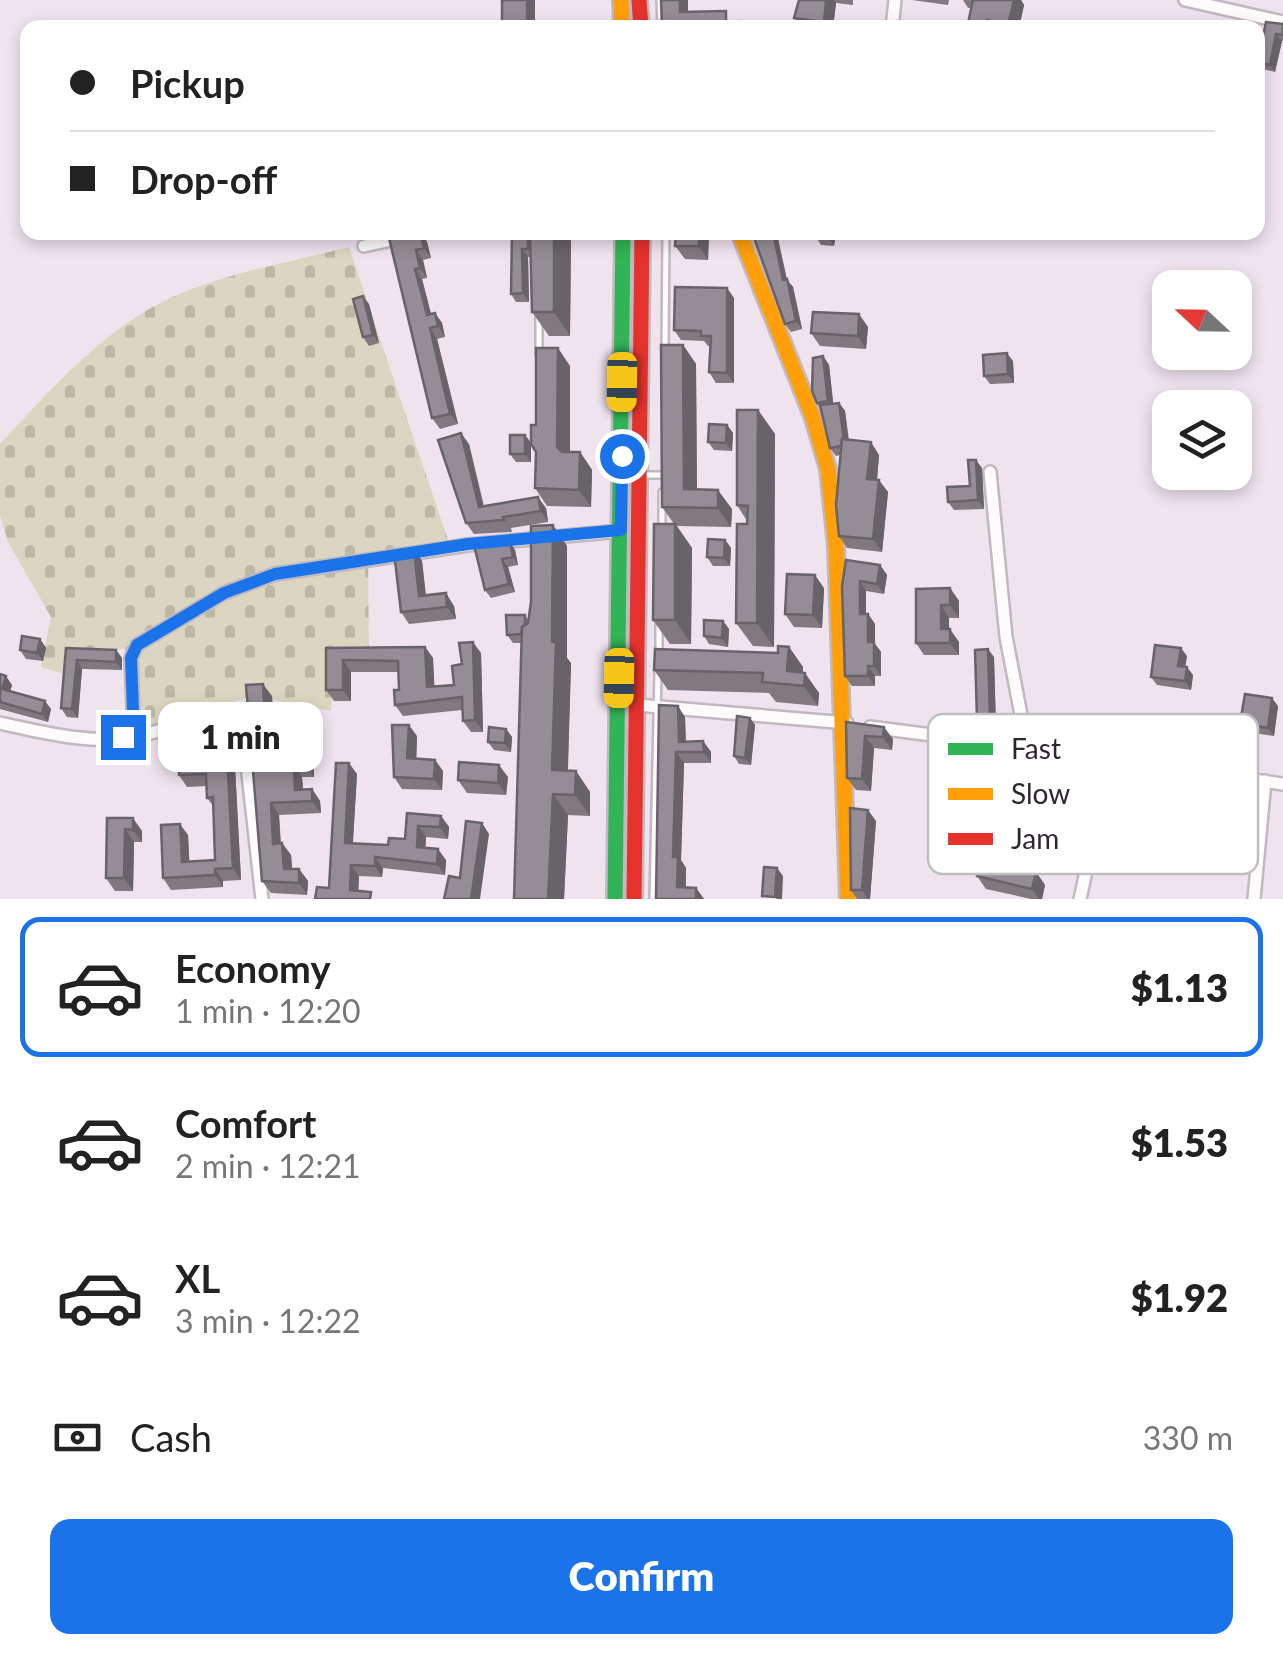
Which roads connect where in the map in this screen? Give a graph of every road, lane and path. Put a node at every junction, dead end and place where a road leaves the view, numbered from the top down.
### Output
1 (1185, 0) edge
2 (1283, 22) edge
3 (391, 240) edge
4 (624, 240) edge
5 (642, 240) edge
6 (666, 240) edge
7 (742, 240) edge
8 (364, 246) dead end
9 (539, 312) edge
10 (665, 361) edge
11 (538, 371) edge
12 (663, 456) edge
13 (990, 472) dead end
14 (663, 475) junction
15 (641, 476) junction
16 (621, 530) junction
17 (661, 533) edge
18 (537, 538) junction
19 (537, 555) edge
20 (660, 610) edge
21 (637, 704) junction
22 (658, 706) junction
23 (1021, 714) edge
24 (0, 722) edge
25 (842, 723) junction
26 (928, 735) edge
27 (134, 737) junction
28 (1258, 780) edge
29 (1265, 781) junction
30 (1283, 784) edge
31 (1258, 856) edge
32 (1085, 874) edge
33 (1256, 874) edge
34 (262, 899) edge
35 (615, 899) edge
36 (634, 899) edge
37 (653, 899) edge
38 (848, 899) edge
39 (1080, 899) edge
40 (1254, 899) edge

1 - 2 street
3 - 8 street
4 - 16 main road
5 - 15 main road
6 - 10 lane
7 - 25 main road
9 - 11 lane
12 - 14 lane
13 - 23 street
14 - 15 lane
14 - 17 lane
15 - 21 main road
16 - 18 street
16 - 35 main road
18 - 19 lane
18 - 27 street
20 - 22 lane
21 - 22 street
21 - 36 main road
22 - 25 street
22 - 37 lane
24 - 27 street
25 - 26 street
25 - 38 main road
27 - 34 street
28 - 29 street
29 - 30 street
29 - 31 street
32 - 39 street
33 - 40 street

